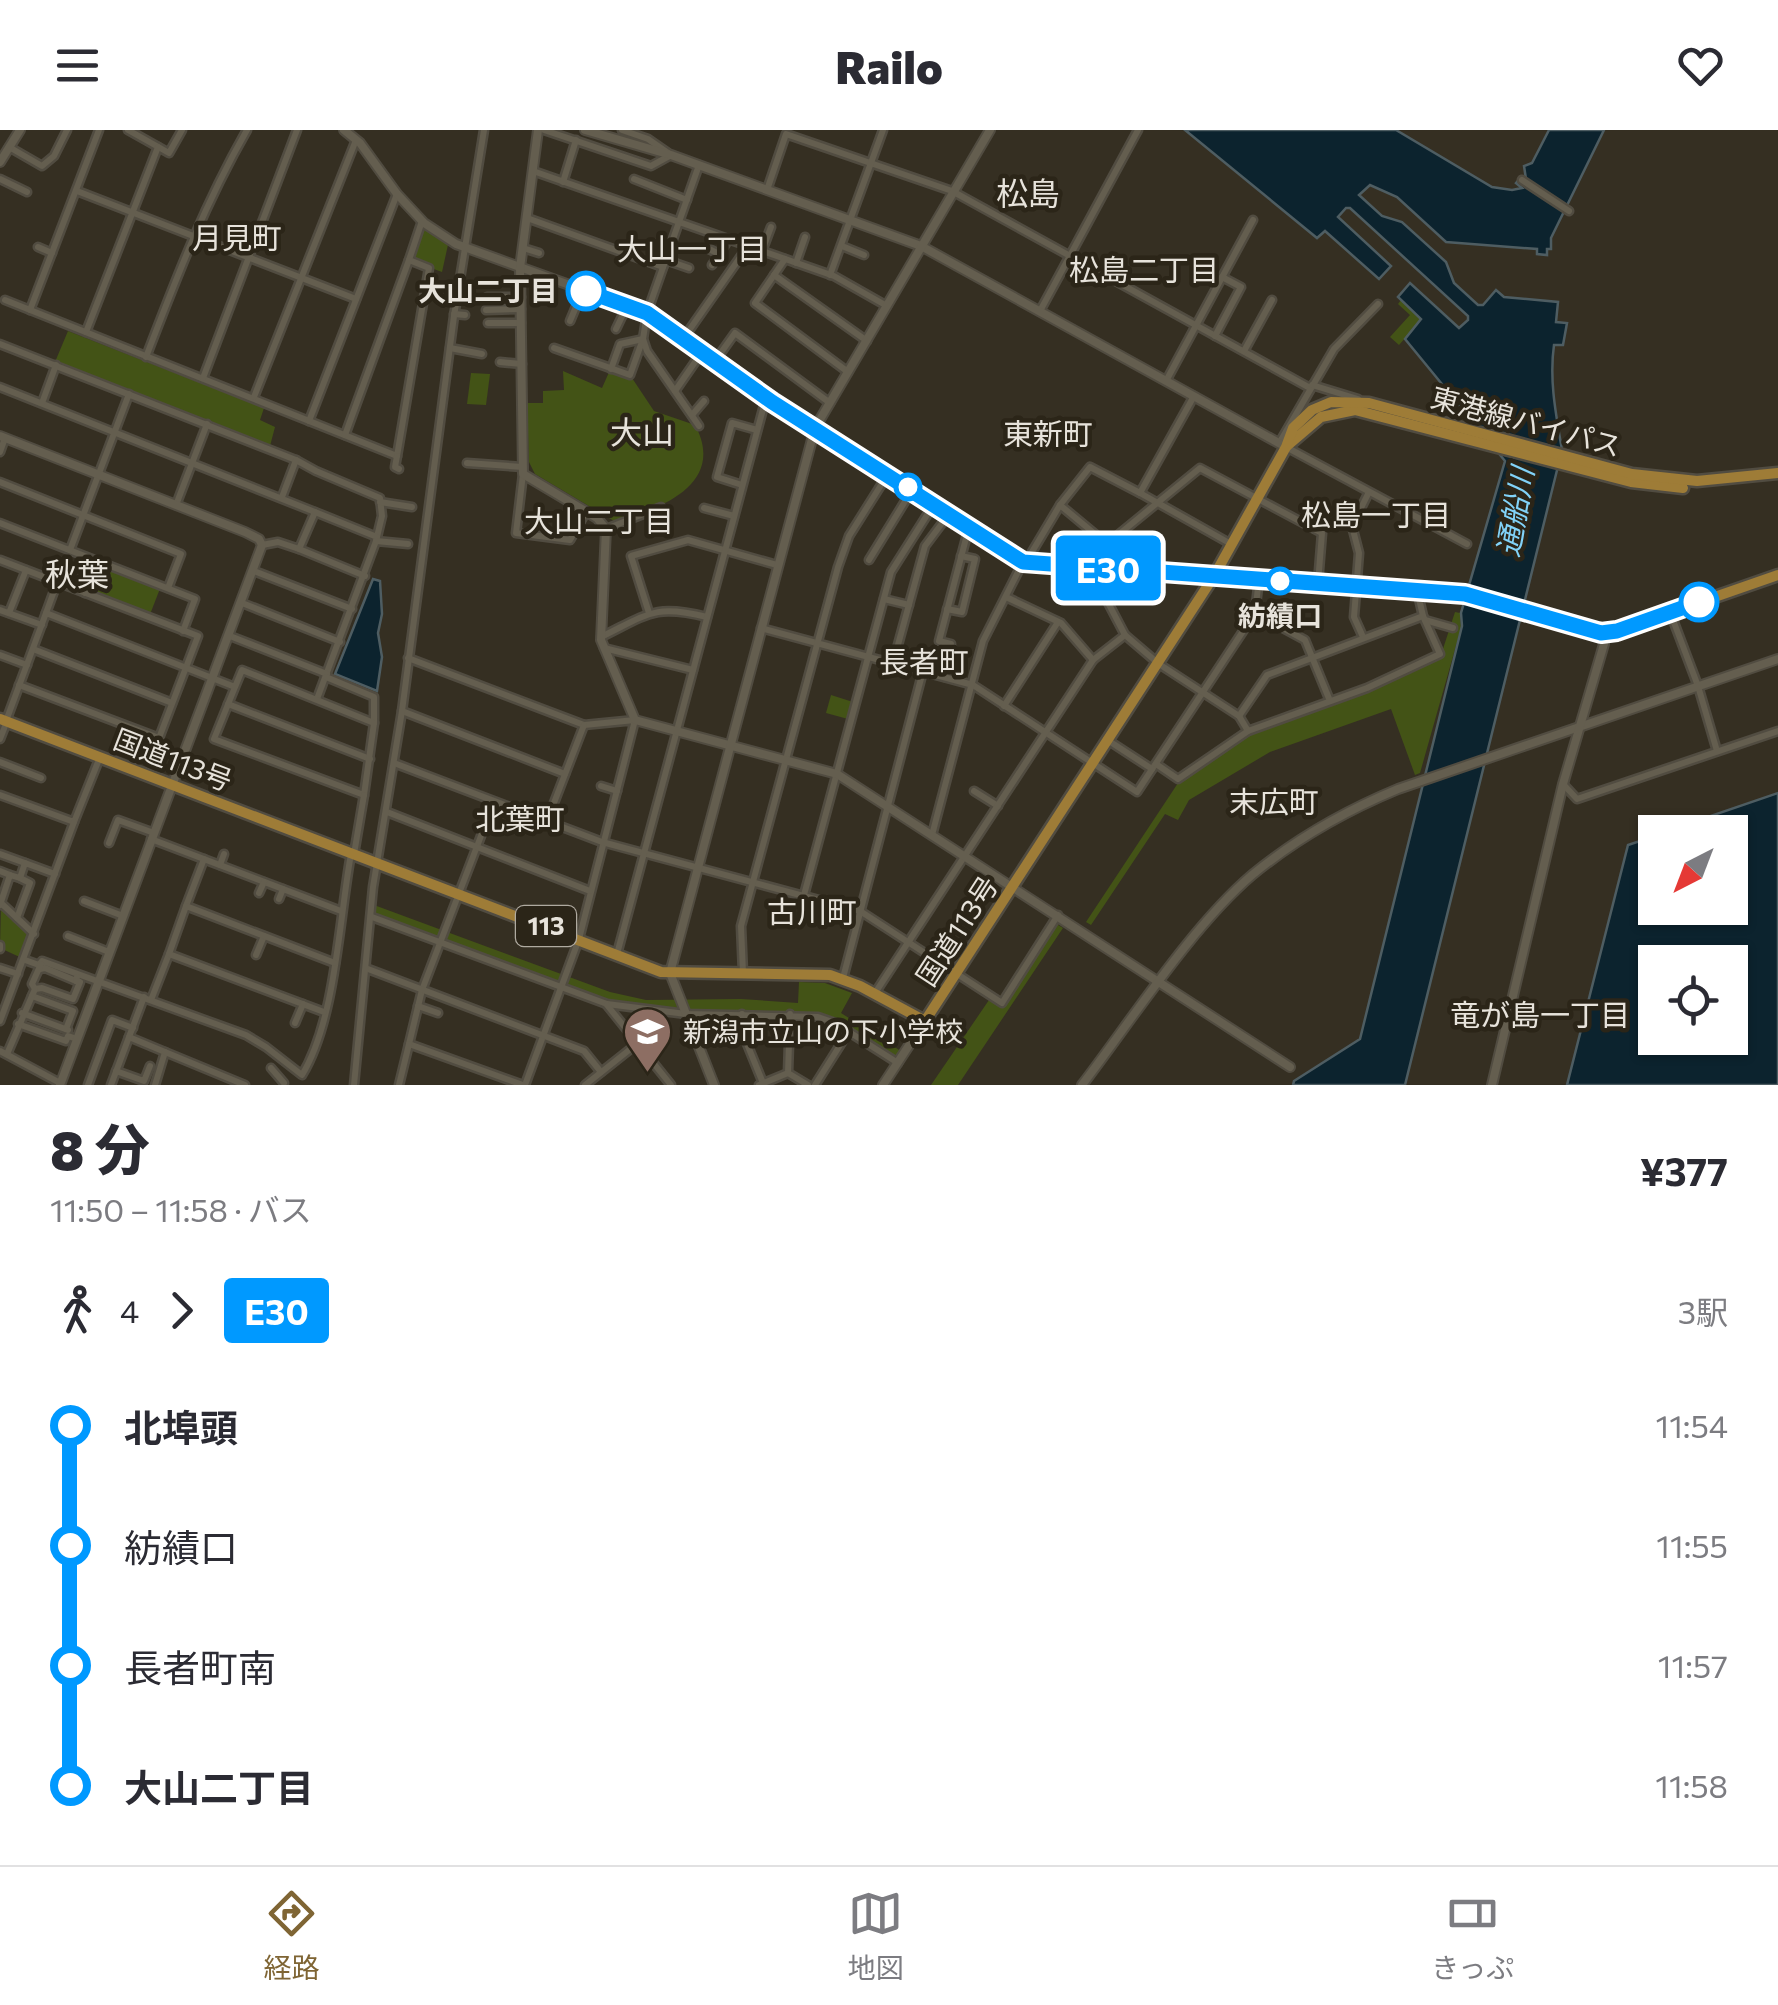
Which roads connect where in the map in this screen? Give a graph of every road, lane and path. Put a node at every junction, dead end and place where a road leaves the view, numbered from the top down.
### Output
1 (20, 130) edge
2 (67, 130) edge
3 (99, 130) edge
4 (154, 130) edge
5 (182, 130) edge
6 (246, 130) edge
7 (297, 130) edge
8 (344, 130) edge
9 (484, 130) edge
10 (541, 130) edge
11 (585, 130) edge
12 (622, 130) edge
13 (883, 130) edge
14 (990, 130) edge
15 (1138, 130) edge
16 (130, 131) edge
17 (356, 140) junction
18 (576, 140) junction
19 (148, 142) junction
20 (9, 146) junction
21 (158, 146) junction
22 (671, 155) junction
23 (0, 162) edge
24 (872, 162) junction
25 (699, 165) junction
26 (533, 172) junction
27 (0, 179) edge
28 (634, 180) dead end
29 (1522, 180) dead end
30 (563, 182) junction
31 (767, 190) junction
32 (76, 191) junction
33 (27, 192) dead end
34 (952, 192) junction
35 (397, 194) junction
36 (687, 200) junction
37 (1569, 210) dead end
38 (132, 213) junction
39 (526, 218) junction
40 (1253, 220) dead end
41 (422, 221) junction
42 (679, 222) junction
43 (850, 222) junction
44 (771, 227) dead end
45 (193, 236) junction
46 (806, 237) dead end
47 (729, 239) junction
48 (654, 244) dead end
49 (748, 246) junction
50 (842, 246) junction
51 (921, 246) junction
52 (38, 247) dead end
53 (523, 248) junction
54 (466, 249) junction
55 (670, 249) junction
56 (709, 249) dead end
57 (762, 251) junction
58 (538, 252) dead end
59 (52, 253) junction
60 (719, 254) junction
61 (864, 255) dead end
62 (1070, 255) junction
63 (248, 258) junction
64 (785, 259) junction
65 (409, 260) junction
66 (796, 263) junction
67 (664, 264) junction
68 (712, 265) dead end
69 (520, 268) junction
70 (689, 268) dead end
71 (774, 275) junction
72 (830, 275) junction
73 (1222, 277) junction
74 (302, 278) junction
75 (583, 290) junction
76 (487, 296) dead end
77 (520, 298) junction
78 (356, 299) junction
79 (5, 300) dead end
80 (1272, 300) dead end
81 (1378, 304) dead end
82 (627, 306) junction
83 (888, 307) junction
84 (521, 309) junction
85 (30, 310) junction
86 (486, 310) dead end
87 (1040, 311) junction
88 (647, 313) junction
89 (454, 314) junction
90 (465, 315) dead end
91 (570, 321) dead end
92 (488, 324) dead end
93 (521, 324) junction
94 (1196, 325) junction
95 (616, 329) dead end
96 (86, 332) junction
97 (1215, 336) junction
98 (684, 339) junction
99 (644, 340) junction
100 (867, 341) junction
101 (0, 344) edge
102 (450, 348) junction
103 (554, 348) dead end
104 (702, 352) junction
105 (1244, 352) junction
106 (482, 354) dead end
107 (146, 357) junction
108 (714, 361) junction
109 (500, 362) dead end
110 (522, 364) junction
111 (56, 365) junction
112 (611, 369) junction
113 (848, 372) junction
114 (202, 378) junction
115 (1166, 381) junction
116 (0, 387) edge
117 (1311, 387) junction
118 (674, 390) junction
119 (129, 394) junction
120 (1194, 396) junction
121 (254, 398) junction
122 (766, 398) junction
123 (704, 401) dead end
124 (42, 403) junction
125 (830, 403) junction
126 (1368, 407) junction
127 (692, 415) junction
128 (308, 420) junction
129 (207, 424) junction
130 (699, 426) dead end
131 (816, 428) junction
132 (757, 430) junction
133 (115, 432) junction
134 (345, 435) junction
135 (3, 438) edge
136 (1286, 447) junction
137 (0, 452) edge
138 (397, 456) junction
139 (296, 460) junction
140 (193, 462) junction
141 (466, 463) dead end
142 (399, 469) dead end
143 (523, 470) junction
144 (888, 474) junction
145 (98, 475) junction
146 (1778, 476) edge
147 (0, 482) edge
148 (742, 485) junction
149 (912, 490) junction
150 (1369, 492) junction
151 (1140, 494) junction
152 (282, 497) junction
153 (1258, 499) junction
154 (380, 502) junction
155 (934, 504) junction
156 (1157, 504) junction
157 (176, 505) junction
158 (1060, 505) junction
159 (661, 506) dead end
160 (412, 507) dead end
161 (704, 508) dead end
162 (314, 512) junction
163 (586, 512) junction
164 (949, 514) junction
165 (84, 515) junction
166 (734, 516) junction
167 (0, 523) edge
168 (969, 527) junction
169 (606, 529) junction
170 (377, 539) junction
171 (408, 544) dead end
172 (1107, 544) junction
173 (1467, 544) dead end
174 (262, 545) junction
175 (1232, 545) junction
176 (299, 549) junction
177 (70, 550) junction
178 (725, 550) junction
179 (961, 556) junction
180 (0, 560) edge
181 (869, 560) dead end
182 (96, 561) junction
183 (1024, 562) junction
184 (778, 564) junction
185 (1106, 568) junction
186 (26, 570) junction
187 (254, 571) junction
188 (365, 576) junction
189 (1214, 576) junction
190 (1778, 576) edge
191 (1259, 579) junction
192 (58, 583) junction
193 (1318, 583) junction
194 (1356, 586) junction
195 (168, 588) junction
196 (1417, 590) junction
197 (85, 593) junction
198 (1006, 597) junction
199 (884, 599) junction
200 (242, 603) junction
201 (909, 605) junction
202 (352, 609) junction
203 (948, 609) junction
204 (4, 611) edge
205 (1670, 612) junction
206 (46, 613) junction
207 (1255, 613) junction
208 (649, 614) junction
209 (707, 617) junction
210 (1424, 618) junction
211 (1058, 622) junction
212 (42, 625) junction
213 (760, 628) junction
214 (1453, 628) dead end
215 (183, 630) junction
216 (1601, 633) junction
217 (1125, 635) junction
218 (230, 636) junction
219 (601, 637) junction
220 (1363, 637) junction
221 (340, 642) junction
222 (819, 643) junction
223 (604, 648) junction
224 (33, 649) junction
225 (0, 655) edge
226 (1312, 656) junction
227 (869, 657) junction
228 (408, 658) junction
229 (1778, 659) edge
230 (1093, 660) junction
231 (893, 664) junction
232 (1159, 664) junction
233 (27, 665) junction
234 (186, 668) junction
235 (693, 670) junction
236 (923, 671) junction
237 (326, 675) junction
238 (944, 677) junction
239 (214, 678) junction
240 (19, 685) junction
241 (972, 685) junction
242 (1698, 686) junction
243 (235, 688) junction
244 (1202, 692) junction
245 (317, 699) junction
246 (1330, 700) junction
247 (172, 703) junction
248 (228, 704) junction
249 (1004, 706) junction
250 (402, 711) junction
251 (1239, 716) junction
252 (4, 720) edge
253 (635, 720) junction
254 (374, 723) junction
255 (584, 725) junction
256 (1577, 728) junction
257 (1778, 730) edge
258 (1248, 731) junction
259 (677, 732) junction
260 (1046, 732) junction
261 (0, 738) edge
262 (1109, 740) junction
263 (730, 745) junction
264 (1718, 751) junction
265 (100, 756) junction
266 (370, 759) junction
267 (787, 760) junction
268 (0, 762) edge
269 (394, 763) junction
270 (1094, 764) junction
271 (1154, 767) junction
272 (565, 774) junction
273 (837, 774) junction
274 (41, 778) dead end
275 (173, 784) junction
276 (1562, 784) junction
277 (601, 786) dead end
278 (974, 790) dead end
279 (617, 791) junction
280 (0, 795) edge
281 (364, 795) junction
282 (494, 802) junction
283 (886, 806) junction
284 (998, 806) junction
285 (387, 812) junction
286 (547, 821) junction
287 (74, 822) junction
288 (932, 835) junction
289 (153, 836) junction
290 (602, 842) junction
291 (109, 843) dead end
292 (476, 846) junction
293 (353, 853) junction
294 (0, 854) edge
295 (224, 854) dead end
296 (646, 854) junction
297 (964, 857) junction
298 (204, 859) junction
299 (26, 863) junction
300 (378, 863) junction
301 (220, 866) junction
302 (697, 867) junction
303 (0, 871) edge
304 (56, 874) junction
305 (10, 875) junction
306 (20, 878) junction
307 (264, 882) junction
308 (754, 882) junction
309 (1012, 887) junction
310 (283, 889) junction
311 (590, 890) junction
312 (459, 892) junction
313 (259, 893) dead end
314 (804, 895) junction
315 (279, 899) dead end
316 (84, 901) dead end
317 (0, 904) edge
318 (186, 906) junction
319 (341, 910) junction
320 (860, 911) junction
321 (1058, 915) junction
322 (123, 916) junction
323 (372, 917) junction
324 (17, 918) junction
325 (34, 934) junction
326 (68, 936) dead end
327 (264, 936) junction
328 (579, 939) junction
329 (440, 942) junction
330 (908, 942) junction
331 (109, 952) junction
332 (169, 954) junction
333 (618, 954) junction
334 (256, 955) dead end
335 (25, 960) junction
336 (334, 963) junction
337 (41, 965) junction
338 (0, 968) edge
339 (368, 969) junction
340 (670, 973) junction
341 (957, 973) junction
342 (18, 974) junction
343 (743, 974) junction
344 (77, 977) junction
345 (842, 978) junction
346 (98, 981) junction
347 (1160, 982) junction
348 (562, 989) junction
349 (422, 990) junction
350 (33, 992) junction
351 (874, 994) junction
352 (148, 999) junction
353 (302, 1004) junction
354 (606, 1004) junction
355 (418, 1006) junction
356 (324, 1012) junction
357 (22, 1013) junction
358 (438, 1013) dead end
359 (742, 1013) junction
360 (686, 1014) junction
361 (790, 1014) junction
362 (0, 1021) edge
363 (925, 1021) junction
364 (18, 1024) junction
365 (295, 1024) dead end
366 (133, 1028) junction
367 (849, 1031) junction
368 (70, 1034) junction
369 (545, 1036) junction
370 (129, 1037) junction
371 (638, 1043) junction
372 (410, 1044) junction
373 (2, 1052) edge
374 (165, 1052) junction
375 (898, 1063) junction
376 (150, 1066) dead end
377 (1290, 1067) dead end
378 (271, 1068) dead end
379 (116, 1071) junction
380 (297, 1071) junction
381 (601, 1072) junction
382 (788, 1073) junction
383 (132, 1081) edge
384 (231, 1082) edge
385 (144, 1083) edge
386 (60, 1084) edge
387 (283, 1084) edge
388 (761, 1084) edge
389 (88, 1085) edge
390 (111, 1085) edge
391 (155, 1085) edge
392 (244, 1085) edge
393 (354, 1085) edge
394 (398, 1085) edge
395 (524, 1085) edge
396 (584, 1085) edge
397 (671, 1085) edge
398 (714, 1085) edge
399 (811, 1085) edge
400 (883, 1085) edge
401 (1082, 1085) edge
402 (1492, 1085) edge

1 - 20 street
2 - 20 street
3 - 32 street
4 - 19 street
5 - 21 street
6 - 45 street
7 - 63 street
8 - 17 street
9 - 54 street
10 - 18 street
10 - 26 street
11 - 22 street
12 - 22 street
13 - 24 street
14 - 34 street
15 - 62 street
16 - 19 street
17 - 35 street
17 - 74 street
18 - 22 street
18 - 30 street
19 - 21 street
20 - 23 street
21 - 38 street
22 - 25 street
24 - 31 street
24 - 34 street
24 - 43 street
25 - 31 street
25 - 36 street
26 - 30 street
26 - 39 street
27 - 33 street
28 - 36 street
29 - 37 street
30 - 42 street
31 - 43 street
32 - 38 street
32 - 59 street
34 - 51 street
34 - 62 street
35 - 41 street
35 - 78 street
36 - 42 street
38 - 45 street
38 - 96 street
39 - 53 street
39 - 67 street
40 - 73 street
41 - 54 street
41 - 65 street
42 - 47 street
42 - 55 street
43 - 50 street
43 - 51 street
44 - 57 street
45 - 63 street
45 - 107 street
46 - 66 street
47 - 49 street
47 - 60 street
48 - 55 street
49 - 57 street
49 - 98 street
50 - 61 street
50 - 72 street
51 - 83 street
51 - 87 street
52 - 59 street
53 - 58 street
53 - 69 street
54 - 69 street
54 - 89 street
55 - 67 street
56 - 60 street
57 - 64 street
59 - 85 street
60 - 68 street
62 - 87 street
62 - 94 street
63 - 74 street
63 - 114 street
64 - 66 street
64 - 71 street
65 - 134 street
65 - 138 street
66 - 72 street
67 - 70 street
67 - 88 street
69 - 75 street
69 - 77 street
71 - 100 street
71 - 113 street
72 - 83 street
73 - 94 street
73 - 97 street
74 - 78 street
74 - 121 street
75 - 82 street
75 - 91 street
76 - 77 street
77 - 84 street
78 - 128 street
79 - 85 street
80 - 105 street
81 - 117 street
82 - 88 street
82 - 95 street
83 - 100 street
84 - 86 street
84 - 93 street
85 - 96 street
87 - 115 street
88 - 98 street
88 - 99 street
89 - 90 street
89 - 102 street
92 - 93 street
93 - 110 street
94 - 97 street
94 - 115 street
96 - 107 street
97 - 105 street
98 - 104 street
99 - 112 street
99 - 112 street
99 - 118 street
100 - 113 street
101 - 111 street
102 - 106 street
102 - 228 street
103 - 112 street
104 - 108 street
104 - 118 street
105 - 117 street
107 - 114 street
108 - 122 street
108 - 125 street
109 - 110 street
110 - 143 street
111 - 119 street
111 - 124 street
113 - 125 street
114 - 121 street
115 - 120 street
116 - 124 street
117 - 126 street
117 - 136 street
118 - 127 street
119 - 129 street
119 - 133 street
120 - 136 street
120 - 151 street
121 - 128 street
122 - 131 street
122 - 132 street
123 - 127 street
124 - 133 street
125 - 131 street
126 - 136 highway, 東港線バイパス
126 - 146 highway, 東港線バイパス
127 - 130 street
128 - 134 street
129 - 139 street
129 - 140 street
131 - 144 street
131 - 184 street
132 - 148 street
132 - 148 street
133 - 140 street
133 - 145 street
134 - 138 street
135 - 137 street
135 - 145 street
136 - 150 street
136 - 153 highway, 東港線バイパス
138 - 142 street
139 - 152 street
139 - 154 street
140 - 152 street
140 - 157 street
141 - 143 street
143 - 163 street
143 - 163 street
144 - 149 street
144 - 222 street
145 - 157 street
145 - 165 street
147 - 165 street
148 - 166 street
149 - 155 street
149 - 181 street
150 - 173 street
150 - 194 street
151 - 156 street
151 - 158 street
152 - 162 street
153 - 156 street
153 - 175 highway, 東港線バイパス
153 - 193 street
154 - 160 street
154 - 170 street
155 - 164 street
155 - 199 street
156 - 172 street
156 - 175 street
157 - 174 street
158 - 172 street
158 - 183 street
159 - 169 street
161 - 166 street
162 - 170 street
162 - 176 street
163 - 169 street
164 - 168 street
164 - 201 street
165 - 177 street
165 - 195 street
166 - 178 street
167 - 177 street
168 - 179 street
168 - 183 street
169 - 219 street
170 - 171 street
170 - 188 street
172 - 185 street
174 - 176 street
174 - 187 street
175 - 189 highway, 東港線バイパス
176 - 188 street
177 - 182 street
178 - 184 street
178 - 208 street
178 - 209 street
179 - 203 street
179 - 203 street
180 - 186 street
182 - 195 street
182 - 197 street
183 - 185 street
183 - 198 street
184 - 213 street
185 - 189 street
185 - 217 street
186 - 192 street
186 - 204 street
187 - 200 street
187 - 202 street
188 - 202 street
189 - 191 highway
189 - 232 highway, 国道113号
190 - 205 highway
191 - 193 highway
191 - 207 street
192 - 197 street
192 - 206 street
193 - 194 highway
194 - 196 highway
194 - 220 street
195 - 215 street
196 - 210 street
196 - 216 highway
197 - 215 street
198 - 211 street
198 - 241 street
199 - 201 street
199 - 227 street
200 - 218 street
200 - 221 street
201 - 231 street
202 - 221 street
203 - 238 street
204 - 212 street
205 - 216 highway
205 - 242 street
206 - 212 street
206 - 234 street
207 - 226 street
207 - 244 street
208 - 209 street
208 - 219 street
209 - 235 street
210 - 214 street
210 - 220 street
210 - 246 street
211 - 230 street
211 - 249 street
212 - 224 street
213 - 222 street
213 - 263 street
215 - 234 street
216 - 256 street
217 - 230 street
217 - 232 street
218 - 237 street
218 - 239 street
219 - 223 street
220 - 226 street
221 - 237 street
222 - 227 street
222 - 267 street
223 - 235 street
223 - 253 street
224 - 233 street
224 - 247 street
225 - 233 street
226 - 246 street
226 - 251 street
227 - 231 street
227 - 273 street
228 - 250 street
228 - 255 street
229 - 242 street
230 - 260 street
231 - 236 street
232 - 244 street
232 - 262 highway, 国道113号
233 - 240 street
234 - 239 street
234 - 247 street
235 - 259 street
236 - 238 street
236 - 283 street
237 - 245 street
237 - 254 street
238 - 241 street
239 - 243 street
239 - 275 street
240 - 247 street
240 - 252 street
241 - 249 street
241 - 288 street
242 - 256 street
242 - 264 street
243 - 245 street
243 - 248 street
244 - 251 street
244 - 271 street
245 - 254 street
246 - 258 street
248 - 266 street
248 - 281 street
249 - 260 street
250 - 269 street
250 - 272 street
251 - 258 street
252 - 261 street
252 - 265 highway, 国道113号 / 113
253 - 255 street
253 - 259 street
253 - 279 street
254 - 266 street
255 - 272 street
256 - 276 street
256 - 347 street
257 - 264 street
258 - 271 street
259 - 263 street
259 - 296 street
260 - 270 street
260 - 284 street
262 - 270 highway, 国道113号
262 - 271 street
263 - 267 street
263 - 302 street
264 - 276 street
265 - 275 highway, 国道113号 / 113
265 - 287 street
266 - 281 street
267 - 273 street
267 - 308 street
268 - 274 street
269 - 282 street
269 - 285 street
270 - 271 street
270 - 309 highway, 国道113号
272 - 286 street
273 - 283 street
273 - 314 street
275 - 289 street
275 - 293 highway, 国道113号 / 113
276 - 402 street
277 - 279 street
278 - 284 street
279 - 290 street
280 - 287 street
281 - 293 street
282 - 286 street
282 - 292 street
283 - 288 street
283 - 320 street
284 - 297 street
285 - 292 street
285 - 300 street
286 - 290 street
287 - 304 street
288 - 297 street
289 - 291 street
289 - 298 street
289 - 322 street
290 - 296 street
290 - 311 street
292 - 311 street
292 - 312 street
293 - 300 highway, 国道113号 / 113
293 - 319 street
294 - 299 street
295 - 301 street
296 - 302 street
296 - 333 street
297 - 309 street
297 - 330 street
298 - 301 street
298 - 318 street
299 - 304 street
299 - 306 street
300 - 312 highway, 国道113号 / 113
300 - 323 street
301 - 307 street
302 - 308 street
302 - 340 street
303 - 305 street
304 - 325 street
305 - 306 street
305 - 317 street
306 - 324 street
307 - 310 street
307 - 313 street
308 - 314 street
308 - 343 street
309 - 321 street
309 - 341 highway, 国道113号
310 - 315 street
310 - 319 street
311 - 328 street
312 - 328 highway, 国道113号 / 113
312 - 329 street
314 - 320 street
316 - 322 street
317 - 324 street
318 - 327 street
318 - 332 street
319 - 336 street
320 - 330 street
320 - 345 street
321 - 341 street
321 - 347 street
322 - 331 street
323 - 329 street
323 - 339 street
324 - 325 street
325 - 335 street
326 - 331 street
327 - 334 street
327 - 336 street
328 - 333 highway, 国道113号 / 113
328 - 348 street
329 - 348 street
329 - 349 street
330 - 341 street
330 - 351 street
331 - 346 street
332 - 352 street
332 - 353 street
333 - 340 highway, 国道113号 / 113
335 - 337 street
335 - 342 street
336 - 356 street
337 - 344 street
337 - 350 street
338 - 342 street
339 - 349 street
339 - 393 street
340 - 343 highway, 国道113号 / 113
340 - 360 street
341 - 363 highway, 国道113号
342 - 362 street
343 - 345 highway, 国道113号 / 113
344 - 346 street
344 - 350 street
345 - 351 highway, 国道113号 / 113
346 - 352 street
346 - 368 street
347 - 377 street
347 - 401 street
348 - 354 street
348 - 369 street
349 - 355 street
349 - 369 street
350 - 357 street
350 - 368 street
351 - 363 highway, 国道113号 / 113
352 - 366 street
352 - 380 street
353 - 356 street
353 - 365 street
354 - 360 street
354 - 371 street
355 - 358 street
355 - 372 street
356 - 380 street
357 - 364 street
357 - 368 street
359 - 360 street
359 - 361 street
359 - 388 street
360 - 398 street
361 - 367 street
361 - 382 street
363 - 375 street
364 - 368 street
364 - 373 street
366 - 370 street
366 - 389 street
367 - 375 street
367 - 399 street
368 - 386 street
369 - 381 street
369 - 395 street
370 - 374 street
370 - 379 street
371 - 381 street
371 - 397 street
372 - 394 street
372 - 395 street
373 - 386 street
374 - 384 street
374 - 391 street
375 - 400 street
376 - 385 street
378 - 387 street
379 - 383 street
379 - 390 street
380 - 387 street
381 - 396 street
382 - 388 street
382 - 399 street
383 - 385 street
384 - 392 street

